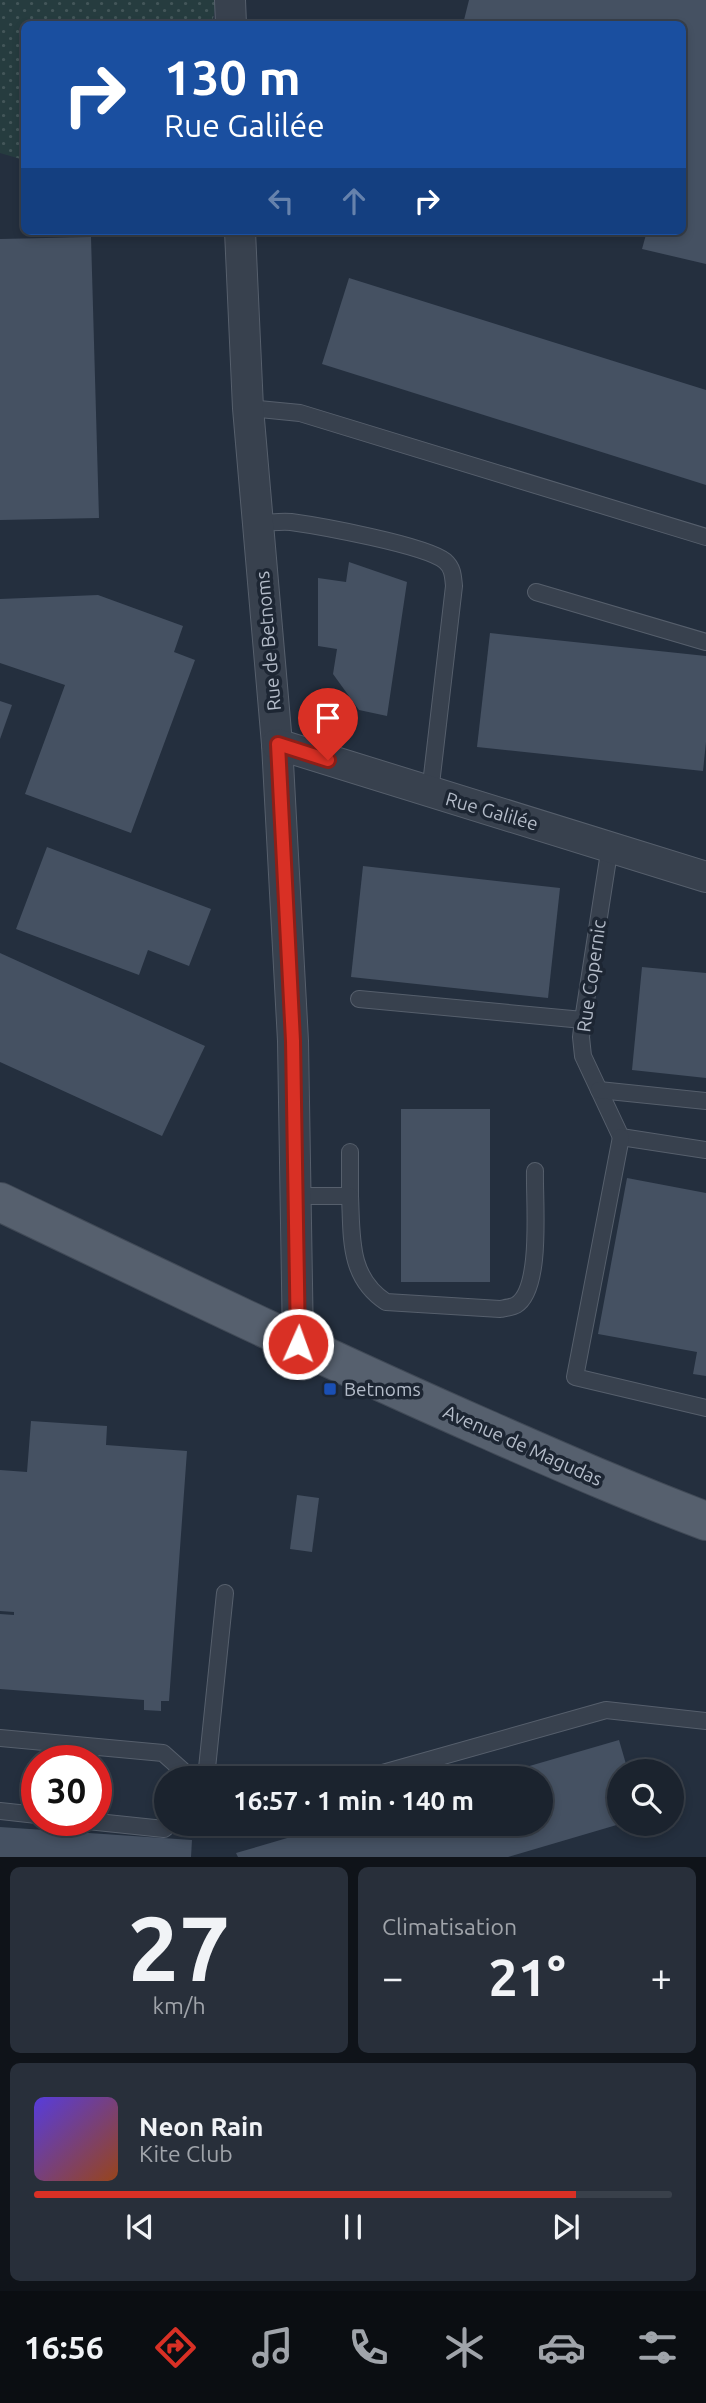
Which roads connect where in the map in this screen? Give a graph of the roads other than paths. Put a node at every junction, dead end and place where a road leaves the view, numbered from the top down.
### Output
1 (230, 0) edge
2 (232, 21) edge
3 (240, 235) edge
4 (248, 408) junction
5 (258, 523) junction
6 (706, 537) edge
7 (536, 592) dead end
8 (706, 642) edge
9 (278, 744) junction
10 (430, 793) junction
11 (610, 846) junction
12 (706, 877) edge
13 (359, 999) dead end
14 (583, 1020) junction
15 (599, 1090) junction
16 (706, 1101) edge
17 (621, 1137) junction
18 (706, 1150) edge
19 (350, 1152) dead end
20 (535, 1171) dead end
21 (297, 1196) junction
22 (350, 1196) junction
23 (0, 1202) edge
24 (298, 1344) junction
25 (706, 1408) edge
26 (706, 1521) edge
27 (225, 1593) dead end
28 (706, 1721) edge
29 (0, 1738) edge
30 (178, 1766) edge
31 (207, 1766) edge
32 (408, 1766) edge
33 (0, 1811) edge
34 (21, 1813) edge
35 (112, 1824) edge
36 (154, 1828) edge

1 - 2 street
3 - 4 street, Rue de Betnoms
4 - 5 street, Rue de Betnoms
4 - 6 lane
5 - 9 street, Rue de Betnoms
5 - 10 lane
7 - 8 lane
9 - 10 street, Rue Galilée
9 - 21 street, Rue de Betnoms
10 - 11 street, Rue Galilée
11 - 12 street, Rue Galilée
11 - 14 lane, Rue Copernic
13 - 14 lane
14 - 15 lane, Rue Copernic
15 - 16 lane
15 - 17 lane, Rue Copernic
17 - 18 lane
17 - 25 lane
19 - 22 lane
20 - 22 lane
21 - 22 lane
21 - 24 street, Rue de Betnoms
23 - 24 main road, Avenue de Magudas
24 - 26 main road, Avenue de Magudas
27 - 31 lane
28 - 32 lane
29 - 30 lane
33 - 34 lane
35 - 36 lane

